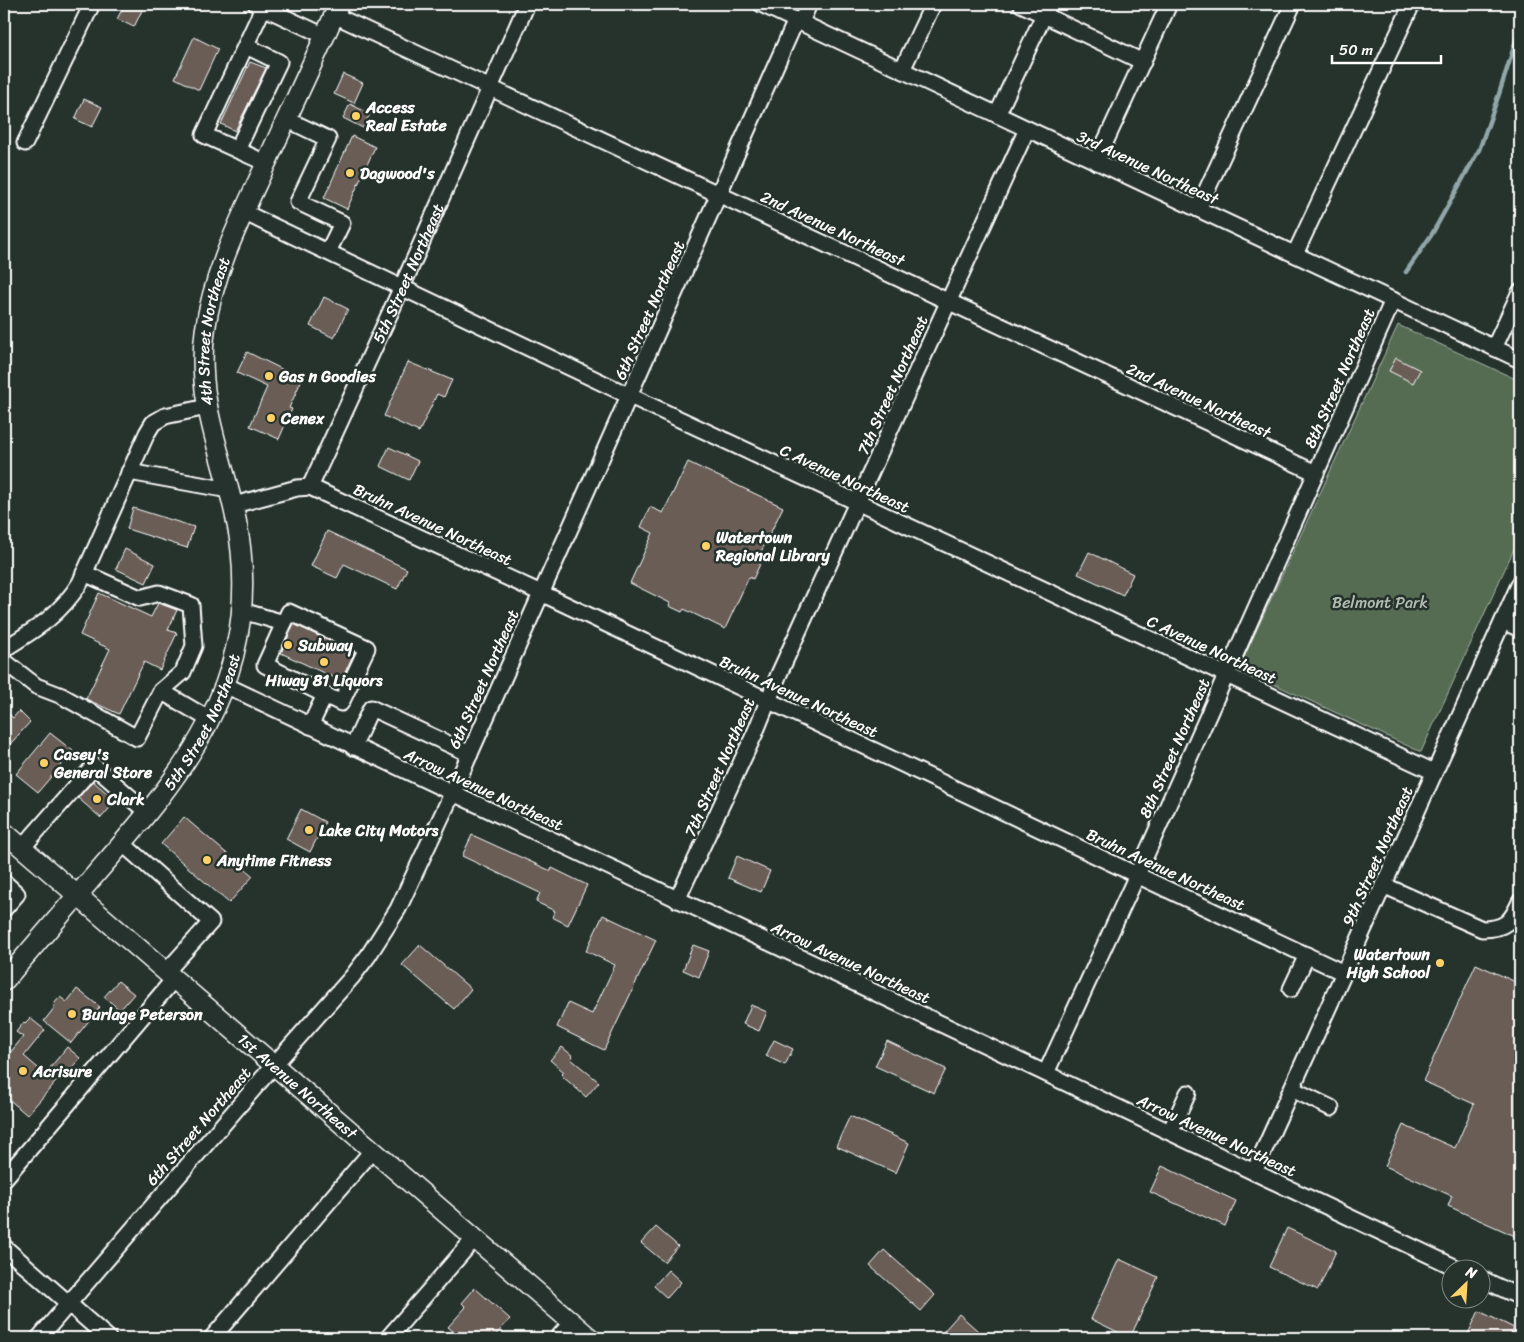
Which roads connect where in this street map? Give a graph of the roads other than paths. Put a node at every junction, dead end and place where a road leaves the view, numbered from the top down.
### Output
1 (92, 4) edge
2 (527, 4) edge
3 (762, 4) edge
4 (809, 4) edge
5 (933, 4) edge
6 (1021, 4) edge
7 (1170, 4) edge
8 (1293, 4) edge
9 (1412, 4) edge
10 (259, 6) edge
11 (337, 9) edge
12 (1047, 9) edge
13 (799, 21) junction
14 (325, 36) junction
15 (246, 46) junction
16 (1143, 62) junction
17 (902, 70) junction
18 (490, 87) junction
19 (997, 116) junction
20 (286, 119) junction
21 (1027, 129) junction
22 (25, 142) dead end
23 (237, 150) junction
24 (1096, 162) junction
25 (266, 163) junction
26 (718, 194) junction
27 (1198, 209) junction
28 (244, 212) junction
29 (328, 252) junction
30 (1295, 254) junction
31 (402, 287) junction
32 (1520, 292) edge
33 (1392, 300) junction
34 (949, 302) junction
35 (1494, 348) junction
36 (1520, 360) edge
37 (630, 396) junction
38 (207, 407) junction
39 (129, 472) junction
40 (1316, 473) junction
41 (310, 487) junction
42 (231, 498) junction
43 (858, 503) junction
44 (84, 573) junction
45 (1520, 583) edge
46 (541, 593) junction
47 (242, 611) junction
48 (1503, 621) junction
49 (284, 623) junction
50 (1520, 629) edge
51 (4, 649) edge
52 (4, 661) edge
53 (1226, 675) junction
54 (225, 686) junction
55 (161, 690) junction
56 (325, 695) junction
57 (768, 701) junction
58 (210, 720) junction
59 (310, 726) junction
60 (353, 746) junction
61 (470, 754) junction
62 (1434, 772) junction
63 (452, 794) junction
64 (148, 813) junction
65 (4, 833) edge
66 (122, 844) junction
67 (22, 848) junction
68 (1137, 875) junction
69 (4, 882) edge
70 (1383, 885) junction
71 (77, 895) junction
72 (678, 900) junction
73 (1520, 902) edge
74 (4, 909) edge
75 (1306, 955) junction
76 (1344, 972) junction
77 (170, 975) junction
78 (4, 981) edge
79 (1291, 989) dead end
80 (274, 1065) junction
81 (1046, 1073) junction
82 (1292, 1089) junction
83 (1188, 1093) dead end
84 (1331, 1108) dead end
85 (1170, 1132) junction
86 (372, 1151) junction
87 (1254, 1172) junction
88 (4, 1179) edge
89 (474, 1238) junction
90 (4, 1247) edge
91 (1442, 1261) edge
92 (1492, 1284) edge
93 (1520, 1297) edge
94 (68, 1304) junction
95 (571, 1323) junction
96 (39, 1338) edge
97 (108, 1338) edge
98 (212, 1338) edge
99 (388, 1338) edge
100 (558, 1338) edge
101 (590, 1338) edge

1 - 22 street
2 - 18 street, 5th Street Northeast
3 - 13 street, 3rd Avenue Northeast
4 - 13 street, 6th Street Northeast
5 - 17 street
6 - 12 street
7 - 16 street
8 - 27 street
9 - 30 street
10 - 14 street
10 - 15 street
11 - 14 main road, 4th Street Northeast
11 - 18 street, 2nd Avenue Northeast
12 - 16 street
12 - 19 street
13 - 17 street, 3rd Avenue Northeast
13 - 26 street, 6th Street Northeast
14 - 20 main road, 4th Street Northeast
15 - 23 street
15 - 23 street
16 - 24 street
17 - 19 street, 3rd Avenue Northeast
18 - 26 street, 2nd Avenue Northeast
18 - 31 street, 5th Street Northeast
19 - 21 street, 3rd Avenue Northeast
20 - 25 main road, 4th Street Northeast
20 - 29 street
21 - 24 street, 3rd Avenue Northeast
21 - 34 street, 7th Street Northeast
23 - 25 street
24 - 27 street, 3rd Avenue Northeast
25 - 28 main road, 4th Street Northeast
26 - 34 street, 2nd Avenue Northeast
26 - 37 street, 6th Street Northeast
27 - 30 street, 3rd Avenue Northeast
28 - 29 street, C Avenue Northeast
28 - 38 main road, 4th Street Northeast
29 - 31 street, C Avenue Northeast
30 - 33 street, 3rd Avenue Northeast
31 - 37 street, C Avenue Northeast
31 - 41 street, 5th Street Northeast
32 - 35 street
33 - 35 street, 3rd Avenue Northeast
33 - 40 street, 8th Street Northeast
34 - 40 street, 2nd Avenue Northeast
34 - 43 street, 7th Street Northeast
35 - 36 street, 3rd Avenue Northeast
37 - 43 street, C Avenue Northeast
37 - 46 street, 6th Street Northeast
38 - 39 street, 4th Street Northeast
38 - 42 main road, 5th Street Northeast
39 - 42 street
39 - 44 street, 4th Street Northeast
40 - 53 street, 8th Street Northeast
41 - 42 street
41 - 46 street, Bruhn Avenue Northeast
42 - 47 main road, 5th Street Northeast
43 - 53 street, C Avenue Northeast
43 - 57 street, 7th Street Northeast
44 - 51 street, 4th Street Northeast
44 - 55 street
45 - 48 street, 9th Street Northeast
46 - 57 street, Bruhn Avenue Northeast
46 - 61 street, 6th Street Northeast
47 - 49 street
47 - 54 main road, 5th Street Northeast
48 - 50 street
48 - 62 street, 9th Street Northeast
49 - 56 street
49 - 56 street
52 - 55 street
53 - 62 street, C Avenue Northeast
53 - 68 street, 8th Street Northeast
54 - 58 main road, 5th Street Northeast
54 - 59 street, Arrow Avenue Northeast
55 - 58 street
56 - 59 street
57 - 68 street, Bruhn Avenue Northeast
57 - 72 street, 7th Street Northeast
58 - 64 main road, 5th Street Northeast
59 - 60 street, Arrow Avenue Northeast
60 - 61 street
60 - 63 street, Arrow Avenue Northeast
61 - 63 street, 6th Street Northeast
62 - 70 street, 9th Street Northeast
63 - 72 street, Arrow Avenue Northeast
63 - 80 street, 6th Street Northeast
64 - 66 main road, 5th Street Northeast
64 - 67 street
65 - 67 main road, 1st Avenue Northeast
66 - 71 main road, 5th Street Northeast
66 - 77 street
67 - 71 main road, 1st Avenue Northeast
68 - 75 street, Bruhn Avenue Northeast
68 - 81 street, 8th Street Northeast
69 - 74 street
70 - 73 street
70 - 76 street, 9th Street Northeast
71 - 77 main road, 1st Avenue Northeast
71 - 78 main road, 5th Street Northeast
72 - 81 street, Arrow Avenue Northeast
75 - 76 street, Bruhn Avenue Northeast
75 - 79 street
76 - 82 street, 9th Street Northeast
77 - 80 main road, 1st Avenue Northeast
77 - 88 street
80 - 86 main road, 1st Avenue Northeast
80 - 94 street, 6th Street Northeast
81 - 85 street, Arrow Avenue Northeast
82 - 84 street
82 - 87 street, 9th Street Northeast
83 - 85 street
85 - 87 street, Arrow Avenue Northeast
86 - 89 main road, 1st Avenue Northeast
86 - 98 street
87 - 91 street, Arrow Avenue Northeast
89 - 95 main road, 1st Avenue Northeast
89 - 99 street
90 - 94 street
92 - 93 street
94 - 96 street, 6th Street Northeast
94 - 97 street
95 - 100 street
95 - 101 main road, 1st Avenue Northeast

